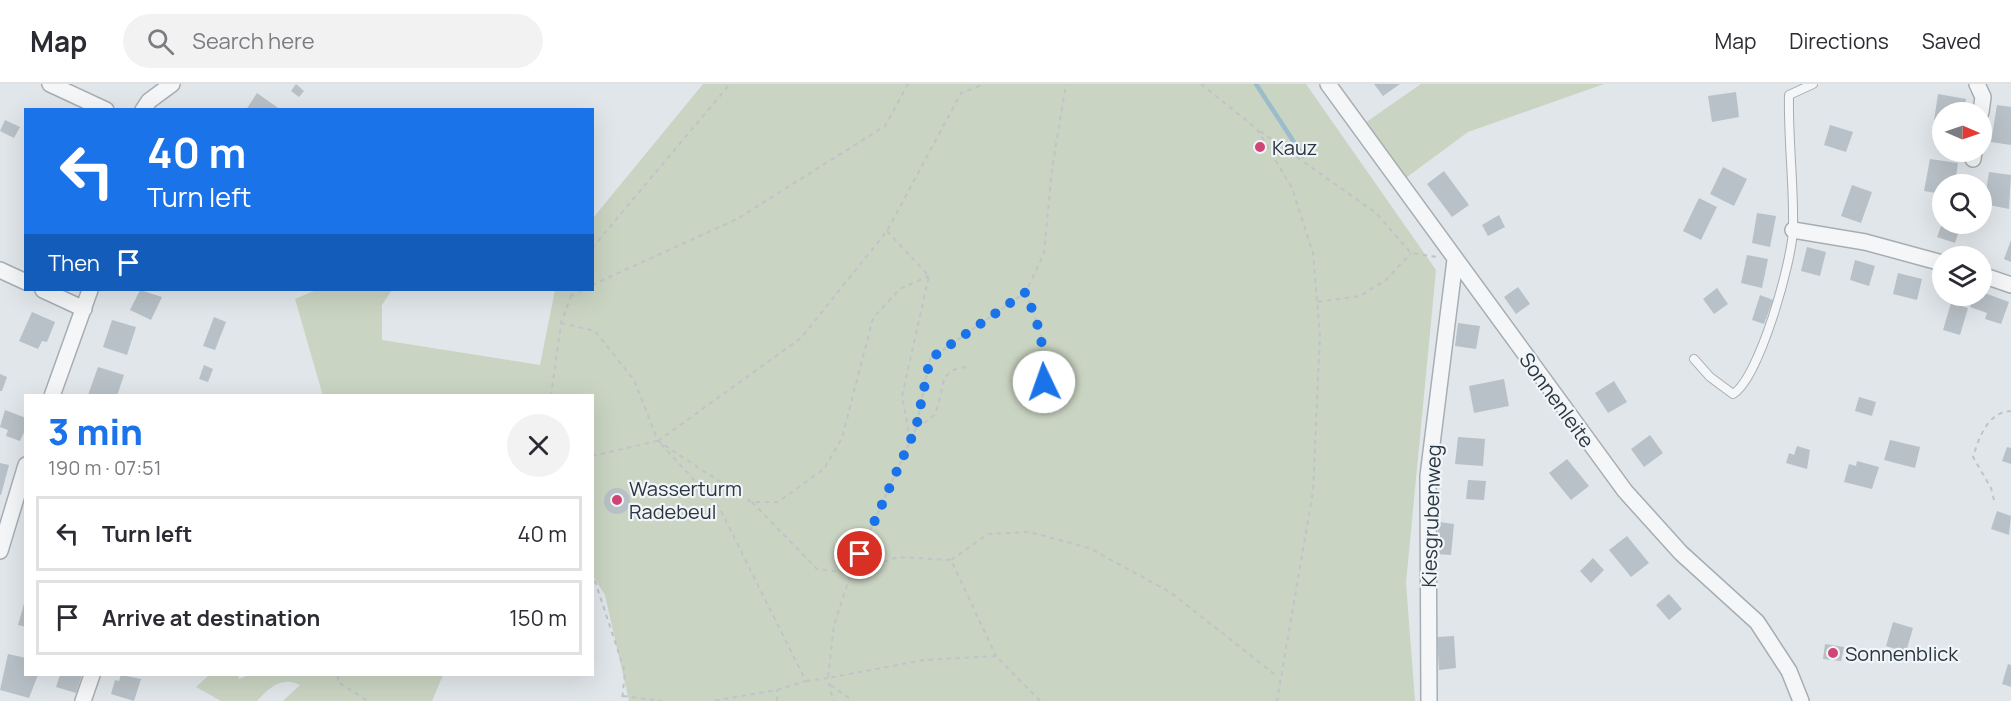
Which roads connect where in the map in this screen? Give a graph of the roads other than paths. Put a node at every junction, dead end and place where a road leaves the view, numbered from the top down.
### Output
1 (50, 84) edge
2 (172, 84) edge
3 (1328, 84) edge
4 (1813, 84) edge
5 (1977, 84) edge
6 (1982, 102) edge
7 (102, 108) edge
8 (144, 108) edge
9 (1793, 230) junction
10 (1932, 259) edge
11 (1455, 260) junction
12 (0, 270) edge
13 (1992, 278) edge
14 (24, 281) edge
15 (2011, 285) edge
16 (45, 291) edge
17 (90, 291) edge
18 (84, 309) junction
19 (1694, 359) dead end
20 (54, 394) edge
21 (24, 472) edge
22 (0, 551) edge
23 (92, 676) edge
24 (83, 701) edge
25 (1429, 701) edge
26 (1801, 701) edge

1 - 7 street
2 - 8 street
3 - 11 street, Sonnenleite
4 - 9 lane
5 - 6 street
9 - 10 street
9 - 19 lane
11 - 25 street, Kiesgrubenweg
11 - 26 street, Sonnenleite
12 - 14 street
13 - 15 street
16 - 18 street
17 - 18 street
18 - 20 street
21 - 22 street
23 - 24 street

